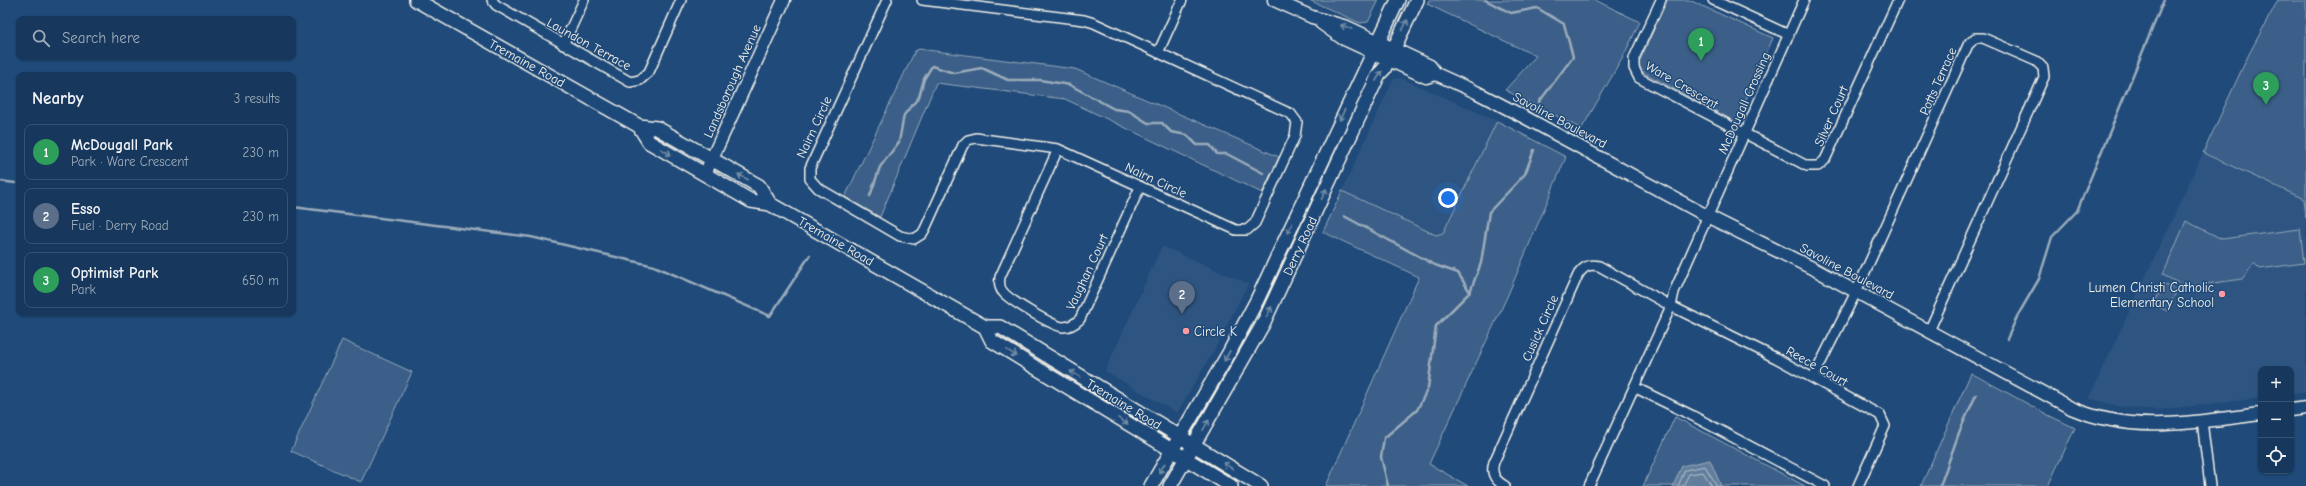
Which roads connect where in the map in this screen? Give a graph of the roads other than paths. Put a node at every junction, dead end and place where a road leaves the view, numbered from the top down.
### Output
1 (416, 0) edge
2 (492, 0) edge
3 (584, 0) edge
4 (681, 0) edge
5 (784, 0) edge
6 (887, 0) edge
7 (922, 0) edge
8 (1182, 0) edge
9 (1274, 0) edge
10 (1398, 0) edge
11 (1417, 0) edge
12 (1660, 0) edge
13 (1713, 0) edge
14 (1804, 0) edge
15 (1898, 0) edge
16 (1789, 35) junction
17 (563, 45) junction
18 (1375, 47) junction
19 (1158, 53) junction
20 (1391, 54) junction
21 (639, 126) junction
22 (1744, 134) junction
23 (1058, 149) junction
24 (711, 160) junction
25 (705, 174) junction
26 (1140, 187) junction
27 (770, 204) junction
28 (1708, 216) junction
29 (1856, 292) junction
30 (1671, 306) junction
31 (985, 327) junction
32 (1929, 331) junction
33 (1813, 378) junction
34 (1634, 387) junction
35 (2306, 408) edge
36 (2294, 410) edge
37 (2258, 414) edge
38 (2202, 421) junction
39 (1180, 438) junction
40 (1194, 446) junction
41 (1172, 451) junction
42 (1186, 459) junction
43 (1152, 486) edge
44 (1170, 486) edge
45 (1231, 486) edge
46 (1261, 486) edge
47 (1505, 486) edge
48 (1589, 486) edge
49 (1825, 486) edge
50 (1858, 486) edge
51 (2210, 486) edge

1 - 21 main road, Tremaine Road
2 - 17 street, Laundon Terrace
3 - 17 street
4 - 17 street, Laundon Terrace
5 - 24 street, Landsborough Avenue
6 - 23 street, Nairn Circle
7 - 19 street, Nairn Circle
8 - 19 street
9 - 18 street, Savoline Boulevard
10 - 18 main road, Derry Road
20 -> 11 main road, Derry Road
12 - 22 street, Ware Crescent
13 - 16 street
14 - 16 street, McDougall Crossing
15 - 22 street, Silver Court
16 - 22 street, McDougall Crossing
18 - 20 street, Savoline Boulevard
18 -> 39 main road, Derry Road
19 - 26 street, Nairn Circle
20 - 28 street, Savoline Boulevard
40 -> 20 main road, Derry Road
21 - 24 main road, Tremaine Road
21 -> 25 main road, Tremaine Road
22 - 28 street, McDougall Crossing
23 - 26 street, Nairn Circle
23 - 26 street, Vaughan Court
24 - 25 street, Landsborough Avenue
27 -> 24 main road, Tremaine Road
25 - 27 main road, Tremaine Road
27 - 31 main road, Tremaine Road
28 - 29 street, Savoline Boulevard
28 - 30 street
29 - 32 street, Savoline Boulevard
29 - 32 street, Potts Terrace
29 - 33 street, Potts Terrace
30 - 33 street, Reece Court
30 - 34 street
30 - 47 street, Cusick Circle
39 -> 31 main road, Tremaine Road
31 -> 41 main road, Tremaine Road
32 - 38 street, Savoline Boulevard
33 - 50 street, Reece Court
34 - 48 street
34 - 49 street
35 - 36 street
37 - 38 street, Savoline Boulevard
38 - 51 street
39 - 40 main road, Tremaine Road
39 - 41 main road, Derry Road
40 - 42 main road, Derry Road
46 -> 40 main road, Tremaine Road
41 - 42 main road, Tremaine Road
41 -> 43 main road, Derry Road
42 - 44 main road, Derry Road
42 - 45 main road, Tremaine Road

